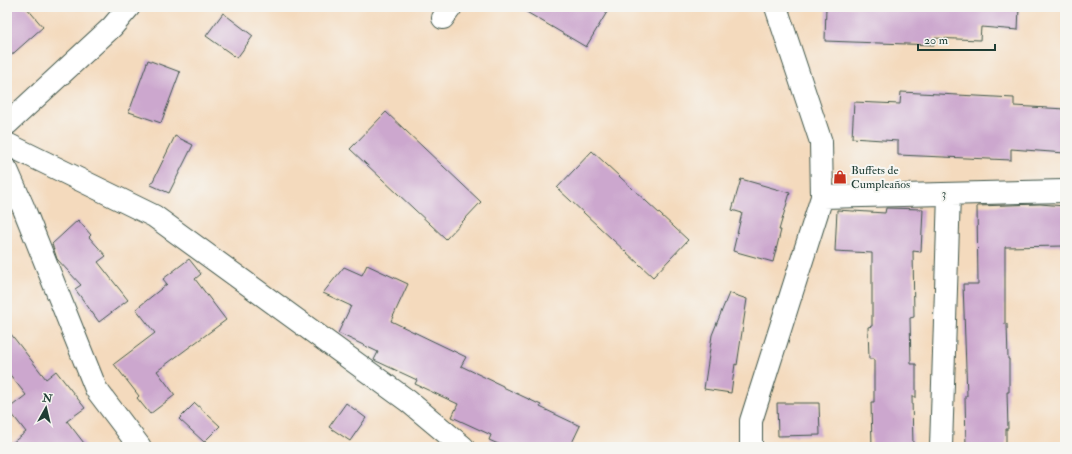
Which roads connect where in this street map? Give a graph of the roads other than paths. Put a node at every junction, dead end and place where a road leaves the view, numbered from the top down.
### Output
1 (129, 7) edge
2 (776, 7) edge
3 (7, 124) edge
4 (7, 144) edge
5 (7, 170) edge
6 (1065, 191) edge
7 (949, 194) junction
8 (822, 197) junction
9 (140, 447) edge
10 (463, 447) edge
11 (751, 447) edge
12 (941, 447) edge

1 - 3 street
2 - 8 street
4 - 10 street
5 - 9 street
6 - 7 street, 3
7 - 8 street, 3
7 - 12 street
8 - 11 street

